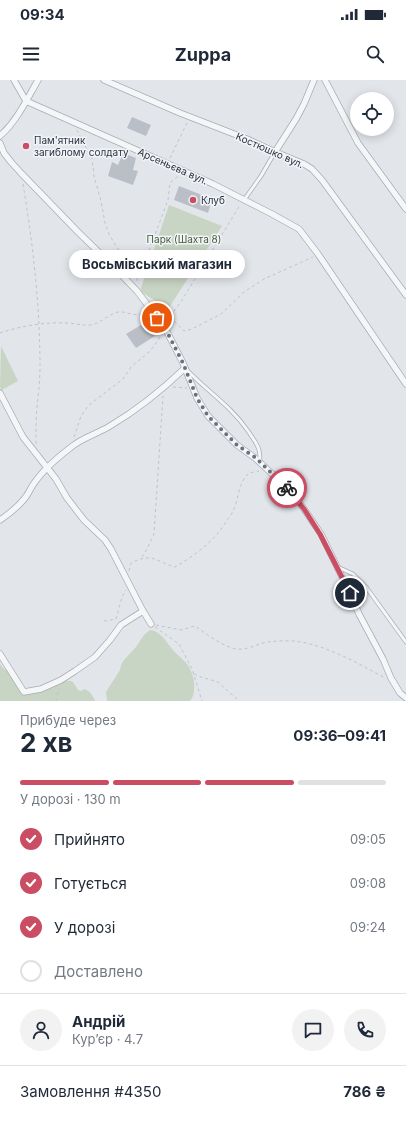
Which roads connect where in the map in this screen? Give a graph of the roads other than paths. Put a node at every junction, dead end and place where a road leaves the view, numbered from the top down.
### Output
1 (14, 80) edge
2 (38, 80) edge
3 (104, 80) edge
4 (314, 80) edge
5 (325, 80) edge
6 (26, 101) junction
7 (0, 136) edge
8 (0, 143) edge
9 (275, 152) junction
10 (244, 200) junction
11 (406, 208) edge
12 (406, 295) edge
13 (185, 368) junction
14 (406, 381) edge
15 (0, 393) edge
16 (260, 463) junction
17 (47, 468) junction
18 (0, 520) edge
19 (336, 566) junction
20 (143, 611) junction
21 (152, 624) road end
22 (406, 642) edge
23 (0, 654) edge
24 (406, 698) edge

1 - 6 street
2 - 6 street
3 - 9 street, Костюшко вул.
4 - 9 street
5 - 11 street
6 - 7 street
6 - 10 street, Арсеньєва вул.
8 - 13 street
9 - 10 lane
9 - 12 street, Костюшко вул.
10 - 14 street, Арсеньєва вул.
13 - 16 street
13 - 16 lane
13 - 17 street
15 - 17 street
16 - 19 street
17 - 18 street
17 - 20 street
19 - 22 lane
19 - 24 street
20 - 21 street
20 - 23 street

